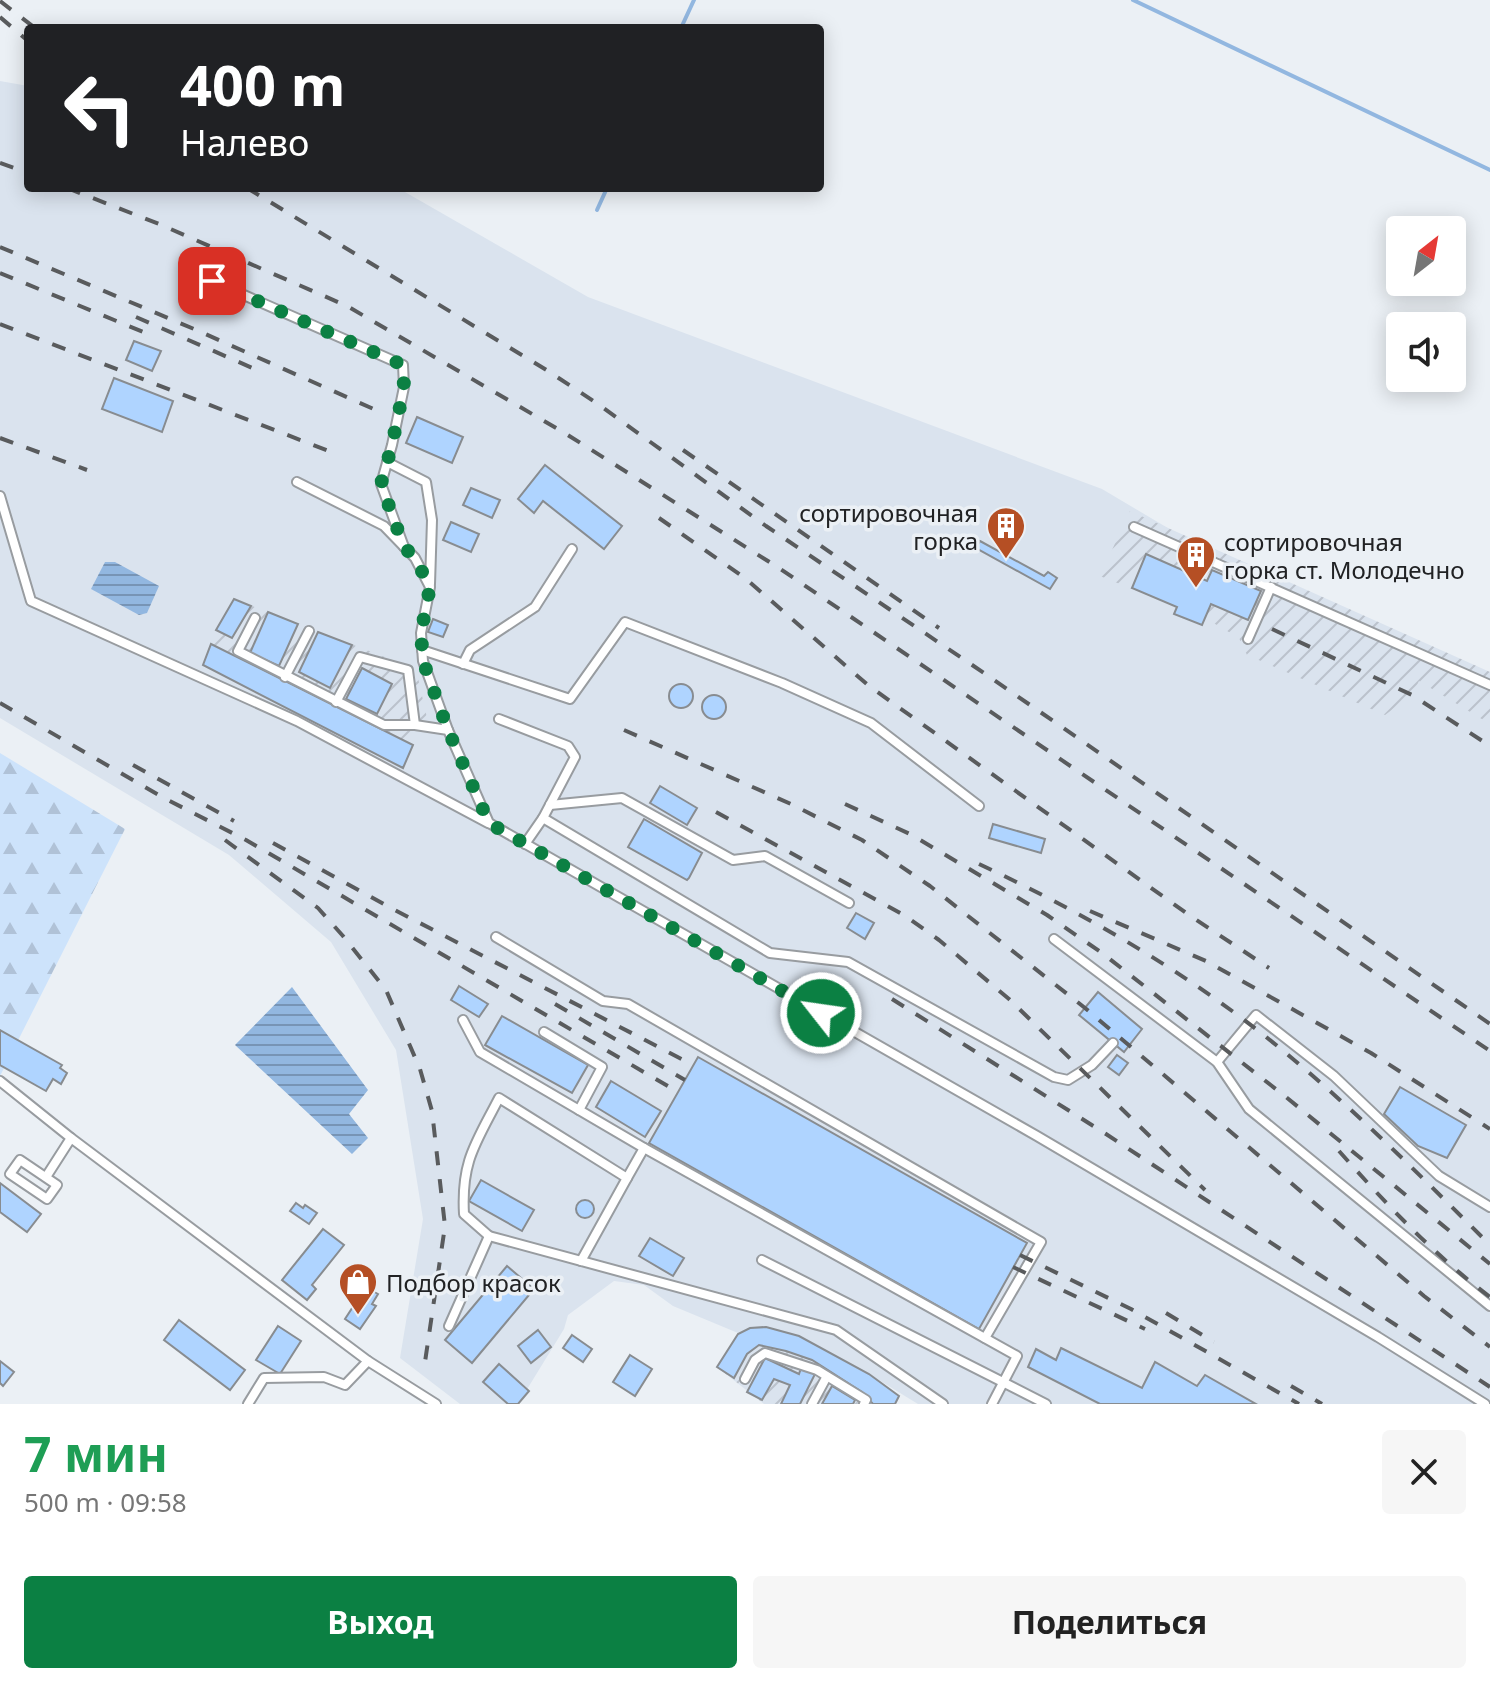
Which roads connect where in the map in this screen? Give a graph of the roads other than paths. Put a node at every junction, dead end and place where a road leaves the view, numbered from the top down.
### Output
1 (212, 281) dead end
2 (387, 462) junction
3 (297, 482) dead end
4 (0, 496) edge
5 (1134, 527) dead end
6 (404, 547) junction
7 (572, 549) dead end
8 (430, 587) junction
9 (1271, 587) junction
10 (255, 618) dead end
11 (309, 631) dead end
12 (1248, 639) dead end
13 (422, 650) junction
14 (463, 664) junction
15 (285, 677) junction
16 (1490, 685) edge
17 (336, 702) junction
18 (499, 719) dead end
19 (415, 725) junction
20 (448, 730) junction
21 (550, 805) junction
22 (979, 806) dead end
23 (543, 818) junction
24 (489, 823) junction
25 (525, 844) junction
26 (849, 903) dead end
27 (496, 937) dead end
28 (1054, 939) dead end
29 (463, 1020) dead end
30 (544, 1032) dead end
31 (1113, 1043) dead end
32 (1217, 1062) junction
33 (0, 1081) edge
34 (579, 1110) junction
35 (71, 1138) junction
36 (644, 1148) junction
37 (46, 1177) junction
38 (627, 1178) junction
39 (1490, 1207) edge
40 (489, 1236) junction
41 (762, 1260) dead end
42 (581, 1261) junction
43 (1490, 1306) edge
44 (449, 1326) dead end
45 (985, 1338) junction
46 (368, 1361) junction
47 (826, 1378) junction
48 (745, 1379) dead end
49 (1003, 1383) junction
50 (248, 1404) edge
51 (436, 1404) edge
52 (812, 1404) edge
53 (864, 1404) edge
54 (943, 1404) edge
55 (992, 1404) edge
56 (1046, 1404) edge
57 (1485, 1404) edge

1 - 2 lane
2 - 6 lane
2 - 8 lane
3 - 6 lane
4 - 24 lane
5 - 9 lane
6 - 8 lane
7 - 14 lane
8 - 13 lane
9 - 12 lane
9 - 16 lane
10 - 15 lane
11 - 15 lane
13 - 14 lane
13 - 20 lane
14 - 22 lane
15 - 17 lane
17 - 19 lane
17 - 19 lane
18 - 21 lane
19 - 20 lane
20 - 24 lane
21 - 23 lane
21 - 26 lane
23 - 25 lane
23 - 31 lane
24 - 25 lane
25 - 57 lane
27 - 45 lane
28 - 32 lane
29 - 34 lane
30 - 34 lane
32 - 39 lane
32 - 43 lane
33 - 35 lane
34 - 36 lane
35 - 37 lane
35 - 46 lane
36 - 38 lane
36 - 45 lane
37 - 37 lane
38 - 40 lane
38 - 42 lane
40 - 42 lane
40 - 44 lane
41 - 49 lane
42 - 54 lane
45 - 49 lane
46 - 50 lane
46 - 51 lane
47 - 48 lane
47 - 52 lane
47 - 53 lane
49 - 55 lane
49 - 56 lane

